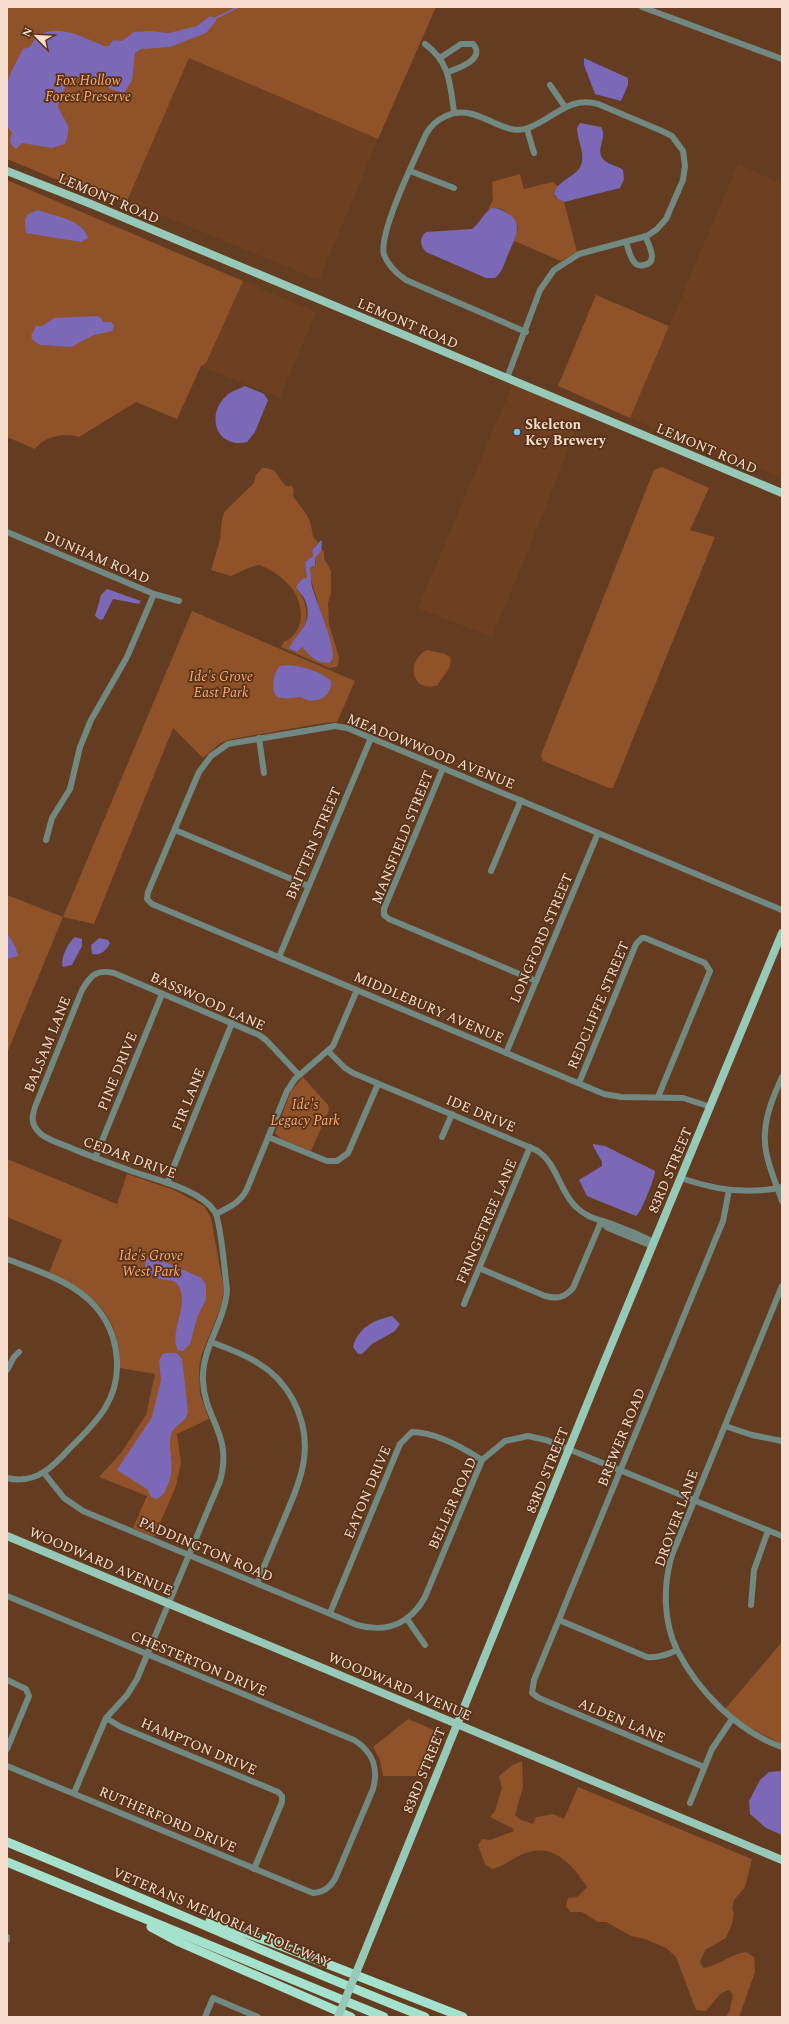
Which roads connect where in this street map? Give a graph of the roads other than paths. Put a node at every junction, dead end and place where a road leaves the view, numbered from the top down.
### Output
1 (642, 7) edge
2 (425, 44) dead end
3 (440, 58) junction
4 (782, 59) edge
5 (448, 72) junction
6 (550, 85) dead end
7 (565, 107) junction
8 (454, 112) junction
9 (526, 129) junction
10 (534, 153) dead end
11 (7, 167) edge
12 (7, 171) edge
13 (410, 171) junction
14 (24, 177) junction
15 (454, 188) dead end
16 (645, 236) junction
17 (626, 242) junction
18 (526, 332) junction
19 (507, 378) junction
20 (782, 494) edge
21 (7, 532) edge
22 (154, 594) junction
23 (179, 601) dead end
24 (259, 738) junction
25 (371, 738) junction
26 (443, 768) junction
27 (264, 773) dead end
28 (521, 800) junction
29 (175, 830) junction
30 (598, 833) junction
31 (46, 840) dead end
32 (491, 871) dead end
33 (308, 886) junction
34 (148, 899) joint
35 (782, 910) edge
36 (782, 933) edge
37 (278, 957) junction
38 (95, 974) joint
39 (536, 981) junction
40 (357, 990) junction
41 (162, 994) junction
42 (232, 1023) junction
43 (329, 1052) junction
44 (506, 1052) junction
45 (299, 1075) junction
46 (782, 1077) edge
47 (579, 1083) junction
48 (378, 1084) junction
49 (658, 1098) junction
50 (711, 1107) junction
51 (452, 1114) junction
52 (34, 1127) joint
53 (268, 1137) junction
54 (442, 1137) dead end
55 (530, 1147) junction
56 (95, 1158) junction
57 (681, 1178) junction
58 (167, 1183) junction
59 (780, 1188) edge
60 (729, 1190) junction
61 (782, 1202) edge
62 (216, 1214) junction
63 (601, 1222) junction
64 (653, 1244) junction
65 (7, 1259) edge
66 (480, 1268) junction
67 (782, 1286) edge
68 (464, 1304) dead end
69 (211, 1342) junction
70 (19, 1352) dead end
71 (7, 1370) edge
72 (725, 1426) junction
73 (782, 1441) edge
74 (570, 1450) junction
75 (482, 1460) junction
76 (621, 1470) junction
77 (44, 1473) junction
78 (7, 1478) edge
79 (694, 1501) junction
80 (768, 1531) junction
81 (7, 1536) edge
82 (782, 1536) edge
83 (189, 1555) junction
84 (257, 1583) junction
85 (7, 1596) edge
86 (168, 1604) junction
87 (751, 1605) dead end
88 (330, 1613) junction
89 (407, 1619) junction
90 (559, 1620) junction
91 (425, 1645) dead end
92 (677, 1650) junction
93 (147, 1654) junction
94 (7, 1680) edge
95 (532, 1693) joint
96 (106, 1718) junction
97 (732, 1719) junction
98 (456, 1724) junction
99 (782, 1747) edge
100 (7, 1749) edge
101 (7, 1766) edge
102 (704, 1767) junction
103 (74, 1793) junction
104 (690, 1803) dead end
105 (7, 1842) edge
106 (782, 1860) edge
107 (7, 1862) edge
108 (254, 1869) junction
109 (320, 1892) joint
110 (134, 1894) junction
111 (115, 1906) junction
112 (205, 2017) edge
113 (258, 2017) edge
114 (338, 2017) edge
115 (351, 2017) edge
116 (384, 2017) edge
117 (425, 2017) edge
118 (463, 2017) edge

1 - 4 street
2 - 3 street
3 - 5 street
3 - 5 street
5 - 8 street
6 - 7 street
7 - 9 street
7 - 16 street
8 - 9 street
8 - 13 street
9 - 10 street
11 - 14 main road, LEMONT ROAD
12 - 14 main road, LEMONT ROAD
13 - 15 street
13 - 18 street
14 - 19 main road, LEMONT ROAD
16 - 17 street
16 - 17 street
17 - 18 street
18 - 19 street
19 - 20 main road, LEMONT ROAD
21 - 22 street, DUNHAM ROAD
22 - 23 street, DUNHAM ROAD
22 - 31 street
24 - 25 street, MEADOWWOOD AVENUE
24 - 27 street
24 - 29 street, MEADOWWOOD AVENUE
25 - 26 street, MEADOWWOOD AVENUE
25 - 33 street, BRITTEN STREET
26 - 28 street, MEADOWWOOD AVENUE
26 - 39 street, MANSFIELD STREET
28 - 30 street, MEADOWWOOD AVENUE
28 - 32 street
29 - 33 street
29 - 34 street, MEADOWWOOD AVENUE
30 - 35 street, MEADOWWOOD AVENUE
30 - 39 street, LONGFORD STREET
33 - 37 street, BRITTEN STREET
34 - 37 street, MIDDLEBURY AVENUE
36 - 50 main road, 83RD STREET
37 - 40 street, MIDDLEBURY AVENUE
38 - 41 street, BASSWOOD LANE
38 - 52 street, BALSAM LANE
39 - 44 street, LONGFORD STREET
40 - 43 street
40 - 44 street, MIDDLEBURY AVENUE
41 - 42 street, BASSWOOD LANE
41 - 56 street, PINE DRIVE
42 - 45 street, BASSWOOD LANE
42 - 58 street, FIR LANE
43 - 45 street
43 - 48 street, IDE DRIVE
44 - 47 street, MIDDLEBURY AVENUE
45 - 53 street
46 - 59 street
47 - 49 street, MIDDLEBURY AVENUE
47 - 49 street, REDCLIFFE STREET
48 - 51 street, IDE DRIVE
48 - 53 street
49 - 50 street, MIDDLEBURY AVENUE
50 - 57 main road, 83RD STREET
51 - 54 street
51 - 55 street, IDE DRIVE
52 - 56 street, CEDAR DRIVE
53 - 62 street
55 - 63 street, IDE DRIVE
55 - 66 street, FRINGETREE LANE
56 - 58 street, CEDAR DRIVE
57 - 60 street
57 - 64 main road, 83RD STREET
58 - 62 street, CEDAR DRIVE
59 - 60 street
59 - 61 street
60 - 76 street, BREWER ROAD
62 - 69 street
63 - 64 street, IDE DRIVE
63 - 66 street
64 - 74 main road, 83RD STREET
65 - 77 street
66 - 68 street, FRINGETREE LANE
67 - 72 street, DROVER LANE
69 - 83 street
69 - 84 street
70 - 71 street
72 - 73 street
72 - 79 street, DROVER LANE
74 - 75 street, BELLER ROAD
74 - 76 street, BELLER ROAD
74 - 98 main road, 83RD STREET
75 - 88 street, EATON DRIVE
75 - 89 street, BELLER ROAD
76 - 79 street, BELLER ROAD
76 - 90 street, BREWER ROAD
77 - 78 street
77 - 83 street, PADDINGTON ROAD
79 - 80 street, BELLER ROAD
79 - 92 street, DROVER LANE
80 - 82 street, BELLER ROAD
80 - 87 street
81 - 86 main road, WOODWARD AVENUE
83 - 84 street, PADDINGTON ROAD
83 - 86 street
84 - 88 street, PADDINGTON ROAD
85 - 93 street, CHESTERTON DRIVE
86 - 93 street
86 - 98 main road, WOODWARD AVENUE
88 - 89 street, PADDINGTON ROAD
89 - 91 street
90 - 92 street
90 - 95 street, BREWER ROAD
92 - 97 street, DROVER LANE
93 - 96 street
93 - 109 street, CHESTERTON DRIVE
94 - 100 street
95 - 102 street, ALDEN LANE
96 - 103 street
96 - 108 street, HAMPTON DRIVE
97 - 99 street, DROVER LANE
97 - 102 street
98 - 106 main road, WOODWARD AVENUE
98 - 114 main road, 83RD STREET, bridge
101 - 103 street, RUTHERFORD DRIVE
102 - 104 street
103 - 108 street, RUTHERFORD DRIVE
105 - 110 highway, VETERANS MEMORIAL TOLLWAY
107 - 111 highway, VETERANS MEMORIAL TOLLWAY
108 - 109 street, RUTHERFORD DRIVE
110 - 117 highway, VETERANS MEMORIAL TOLLWAY
110 - 118 highway
111 - 115 highway
111 - 116 highway, VETERANS MEMORIAL TOLLWAY
112 - 113 street

